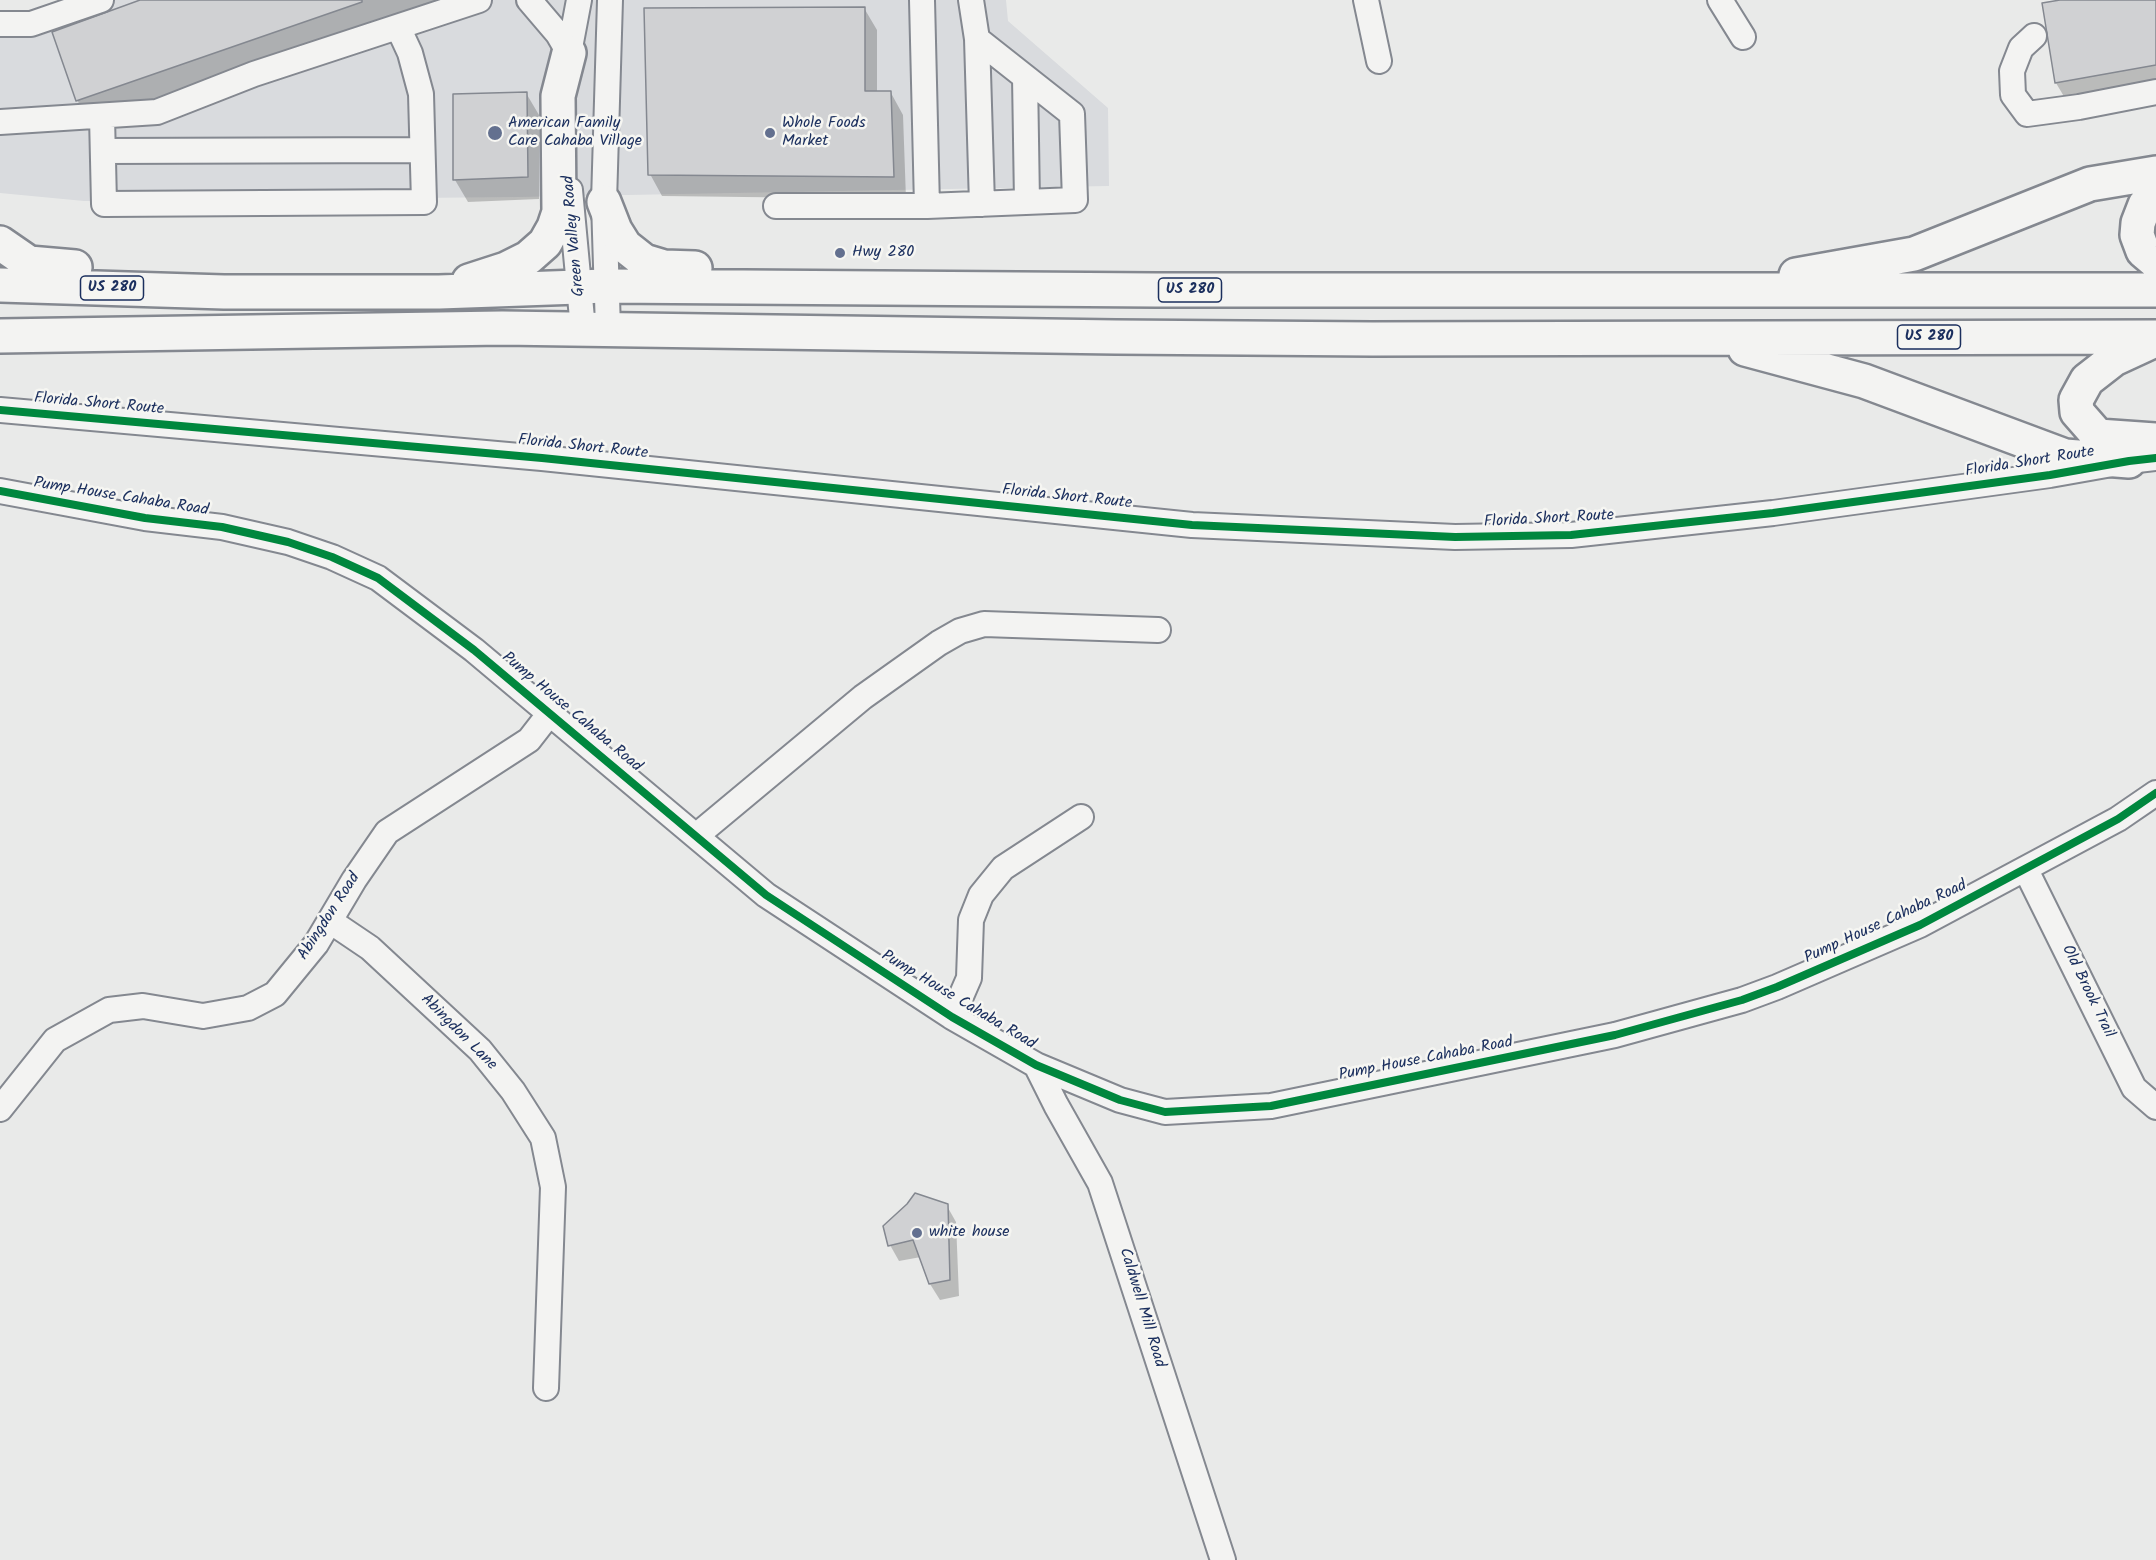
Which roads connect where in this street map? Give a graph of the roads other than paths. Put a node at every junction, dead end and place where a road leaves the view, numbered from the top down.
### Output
1 (101, 0) edge
2 (479, 0) edge
3 (529, 0) edge
4 (579, 0) edge
5 (610, 0) edge
6 (922, 0) edge
7 (971, 0) edge
8 (1366, 0) edge
9 (1720, 0) edge
10 (0, 9) edge
11 (51, 17) junction
12 (0, 24) edge
13 (398, 27) junction
14 (2034, 36) dead end
15 (1743, 38) dead end
16 (977, 39) junction
17 (569, 53) junction
18 (1379, 61) dead end
19 (1025, 77) junction
20 (2156, 92) edge
21 (102, 116) junction
22 (0, 122) edge
23 (103, 150) junction
24 (422, 150) junction
25 (2156, 173) edge
26 (2156, 195) edge
27 (604, 202) junction
28 (1027, 202) junction
29 (982, 204) junction
30 (776, 206) dead end
31 (927, 206) junction
32 (0, 243) edge
33 (2156, 262) edge
34 (0, 285) edge
35 (592, 286) junction
36 (787, 288) junction
37 (132, 289) junction
38 (1710, 290) junction
39 (2156, 290) edge
40 (440, 291) junction
41 (595, 329) junction
42 (0, 336) edge
43 (1702, 338) junction
44 (2156, 338) edge
45 (0, 410) edge
46 (2156, 440) edge
47 (2143, 459) edge
48 (0, 491) edge
49 (1158, 630) dead end
50 (550, 713) junction
51 (2156, 793) edge
52 (1081, 818) dead end
53 (696, 836) junction
54 (2026, 870) junction
55 (330, 921) junction
56 (952, 1017) junction
57 (1036, 1065) junction
58 (2156, 1107) edge
59 (0, 1108) edge
60 (546, 1388) dead end
61 (1223, 1560) edge

1 - 11 street
2 - 13 street
3 - 17 street
4 - 17 street, Green Valley Road
5 - 27 street, Green Valley Road
6 - 31 street
7 - 16 street
8 - 18 street
9 - 15 street
10 - 11 street
11 - 12 street
13 - 21 street
13 - 24 street
14 - 20 street
16 - 19 street
16 - 29 street
17 - 35 street, Green Valley Road
17 - 40 highway
19 - 28 street
19 - 28 street
21 - 22 street
21 - 23 street
23 - 24 street
23 - 24 street
25 - 38 highway
26 - 33 highway
27 - 35 street, Green Valley Road
27 - 36 highway
28 - 29 street
29 - 31 street
30 - 31 street
32 - 37 highway
34 - 37 highway, US 280
35 - 36 highway, US 280
35 - 40 highway, US 280
35 - 41 street, Green Valley Road
36 - 38 highway, US 280
37 - 40 highway, US 280
38 - 39 highway, US 280
41 - 42 highway, US 280
41 - 43 highway, US 280
43 - 44 highway, US 280
43 - 47 highway
44 - 46 highway
45 - 47 street, Florida Short Route
48 - 50 street, Pump House Cahaba Road
49 - 53 street
50 - 53 street, Pump House Cahaba Road
50 - 55 street, Abingdon Road
51 - 54 street, Pump House Cahaba Road
52 - 56 street
53 - 56 street, Pump House Cahaba Road
54 - 57 street, Pump House Cahaba Road
54 - 58 street, Old Brook Trail
55 - 59 street, Abingdon Road
55 - 60 street, Abingdon Lane
56 - 57 street, Pump House Cahaba Road
57 - 61 street, Caldwell Mill Road

